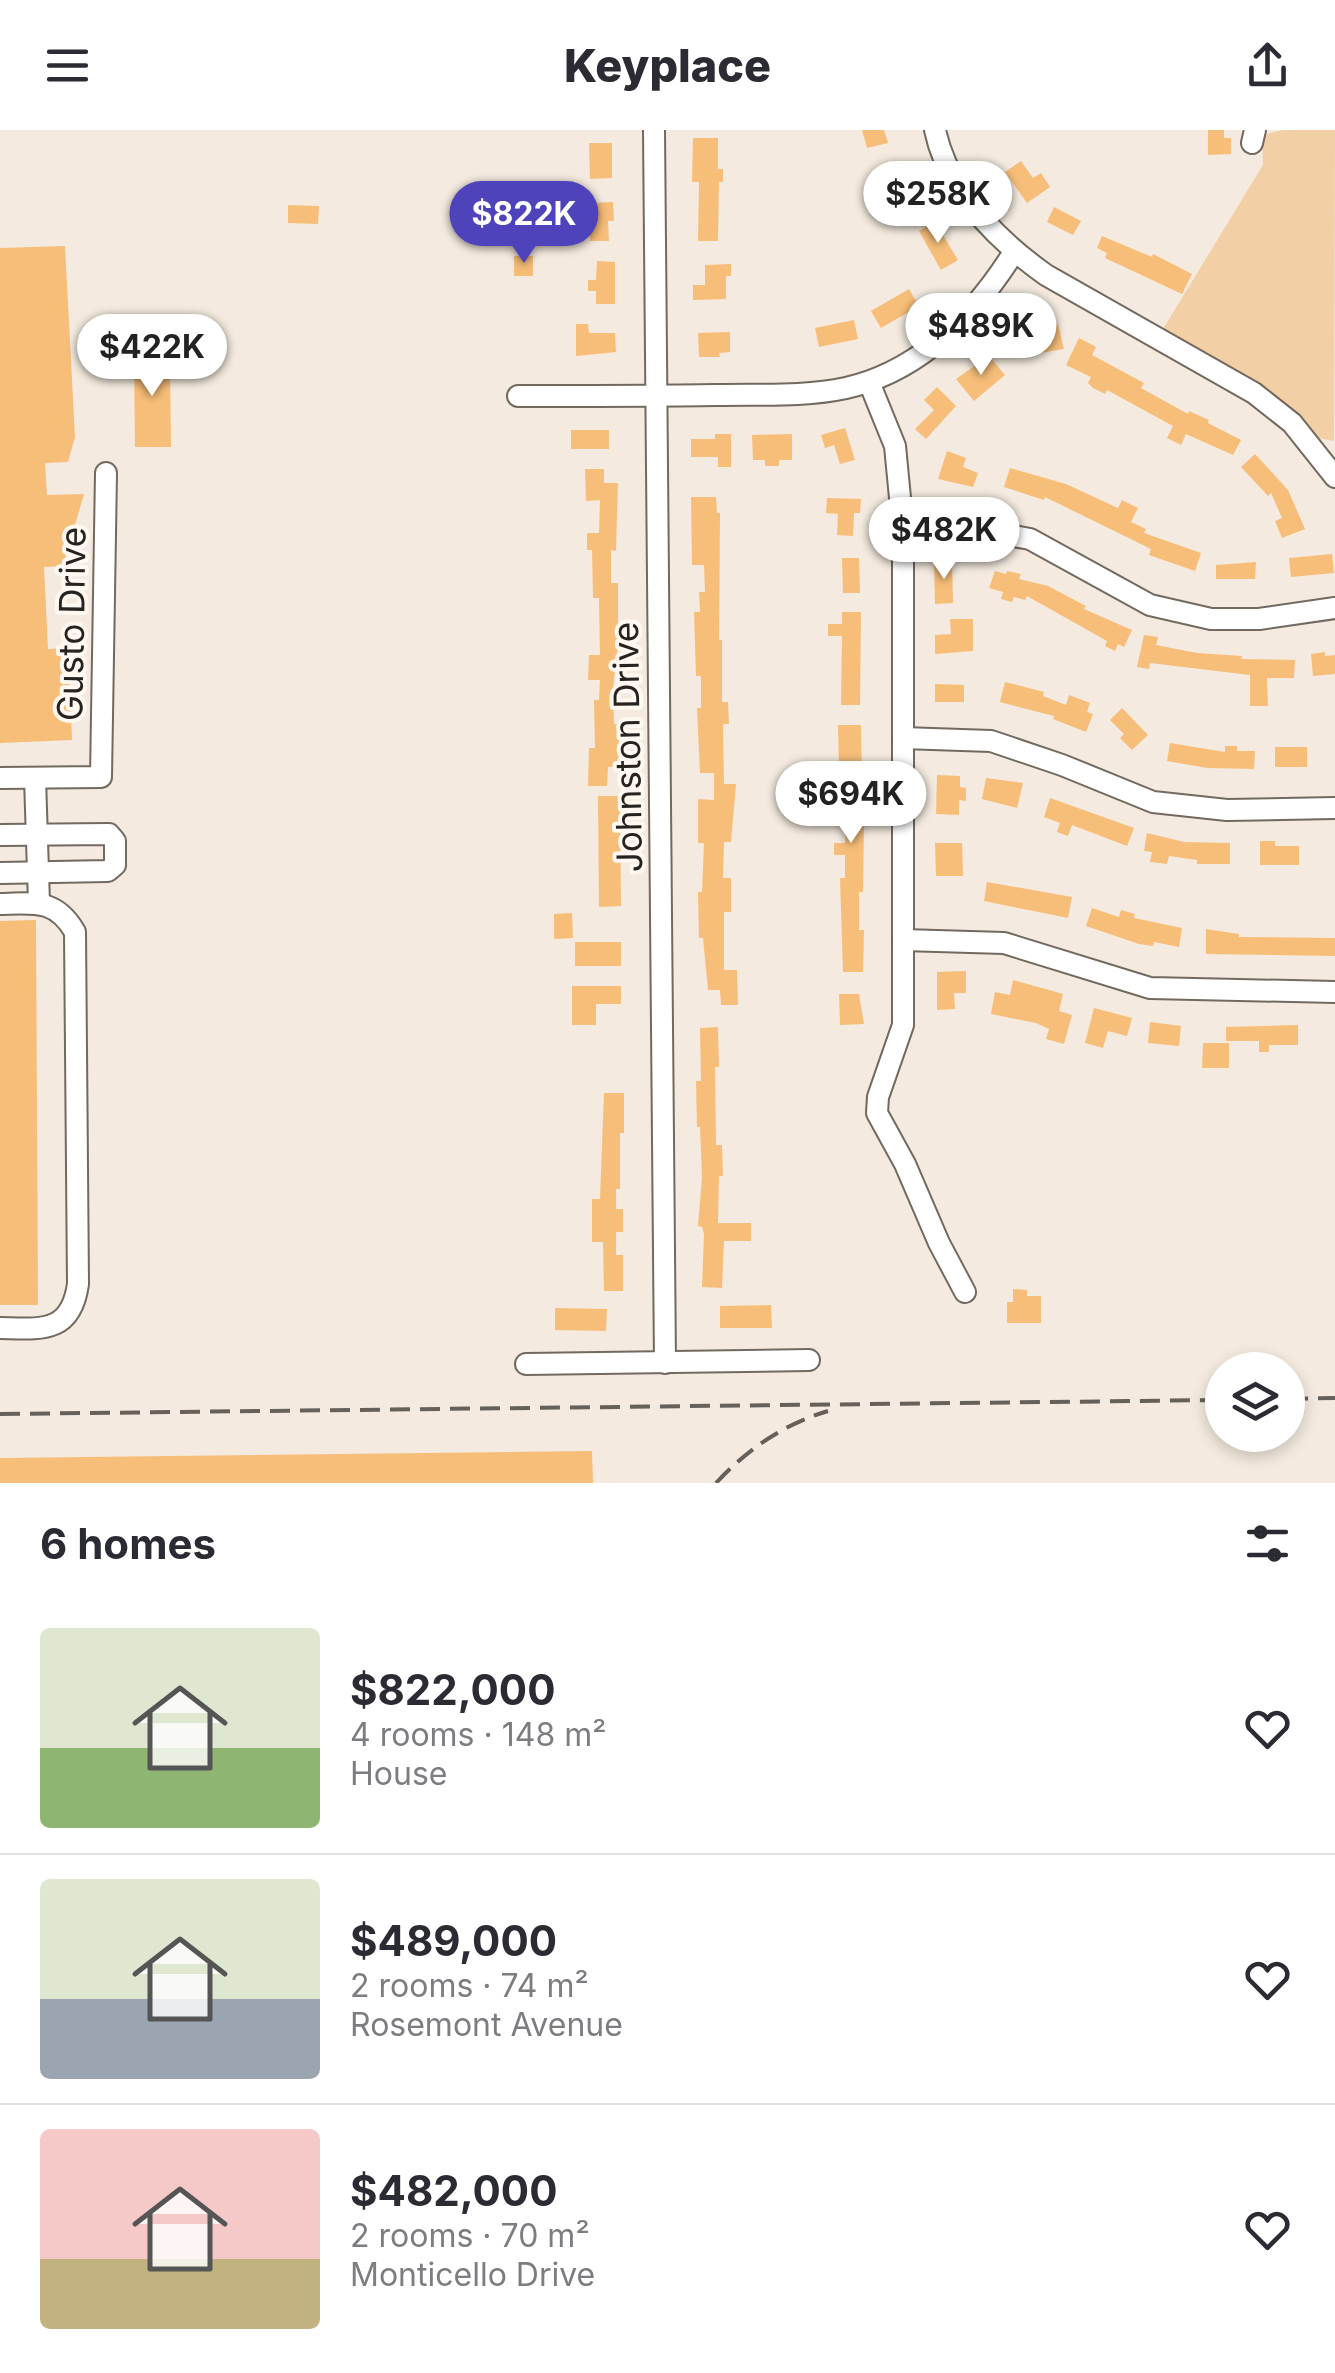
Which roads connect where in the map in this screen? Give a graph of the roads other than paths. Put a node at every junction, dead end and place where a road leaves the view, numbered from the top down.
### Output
1 (654, 130) edge
2 (936, 130) edge
3 (1014, 252) junction
4 (869, 382) junction
5 (518, 396) dead end
6 (656, 396) junction
7 (1329, 453) edge
8 (106, 473) dead end
9 (1335, 477) edge
10 (903, 528) junction
11 (1335, 608) edge
12 (903, 738) junction
13 (0, 778) edge
14 (36, 778) junction
15 (1335, 808) edge
16 (37, 834) junction
17 (0, 835) edge
18 (38, 872) junction
19 (0, 873) edge
20 (40, 903) junction
21 (0, 904) edge
22 (903, 940) junction
23 (1335, 992) edge
24 (966, 1292) dead end
25 (0, 1328) edge
26 (809, 1360) dead end
27 (665, 1363) junction
28 (526, 1364) dead end

1 - 6 street, Johnston Drive
2 - 3 street
3 - 4 street
3 - 7 street
4 - 6 street
4 - 10 street
5 - 6 street
6 - 27 street, Johnston Drive
7 - 9 street
8 - 14 street, Gusto Drive
10 - 11 street
10 - 12 street
12 - 15 street
12 - 22 street
13 - 14 street
14 - 16 street
16 - 17 street
16 - 18 street
16 - 18 street
18 - 19 street
18 - 20 street
20 - 21 street
20 - 25 street
22 - 23 street
22 - 24 street
26 - 27 street
27 - 28 street

